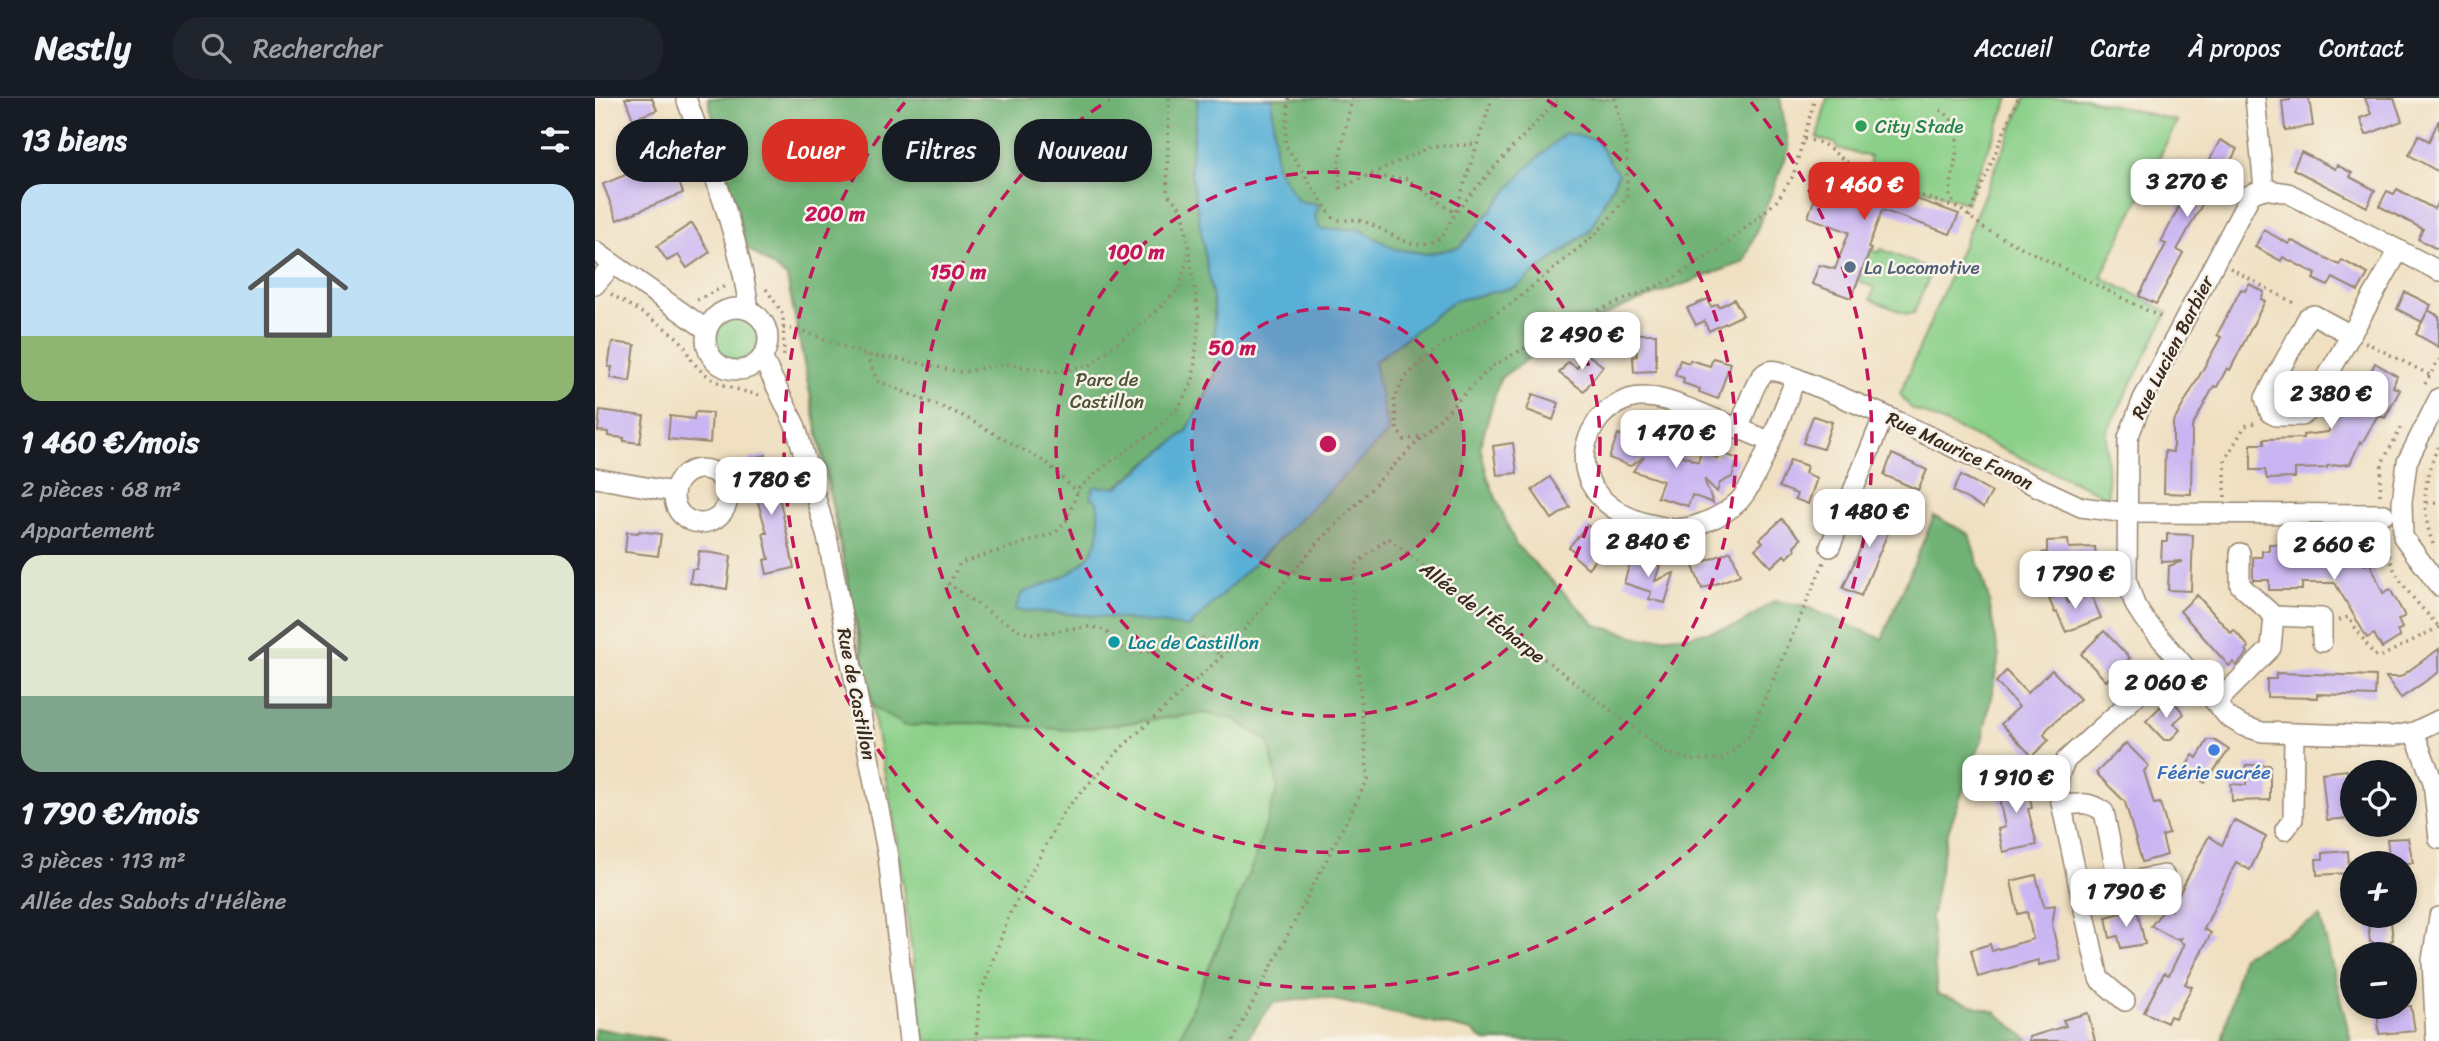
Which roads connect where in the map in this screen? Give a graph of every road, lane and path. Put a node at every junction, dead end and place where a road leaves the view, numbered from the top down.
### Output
1 (686, 98) edge
2 (1169, 98) edge
3 (1289, 98) edge
4 (1352, 98) edge
5 (1492, 98) edge
6 (1560, 98) edge
7 (1614, 98) edge
8 (1815, 98) edge
9 (2018, 98) edge
10 (2255, 98) edge
11 (1940, 110) dead end
12 (1804, 139) junction
13 (1478, 144) junction
14 (1367, 176) junction
15 (2264, 190) junction
16 (1960, 209) junction
17 (1455, 214) junction
18 (1969, 217) junction
19 (1189, 248) junction
20 (2399, 250) junction
21 (595, 251) edge
22 (2216, 261) junction
23 (613, 265) junction
24 (2439, 271) edge
25 (595, 285) edge
26 (749, 310) junction
27 (2314, 315) junction
28 (783, 328) dead end
29 (2182, 328) junction
30 (707, 330) junction
31 (2351, 335) junction
32 (866, 355) junction
33 (762, 357) junction
34 (2430, 375) dead end
35 (1796, 378) junction
36 (2439, 398) edge
37 (1884, 415) junction
38 (2276, 416) junction
39 (1739, 428) junction
40 (1421, 437) junction
41 (1769, 441) junction
42 (2439, 446) edge
43 (595, 478) edge
44 (674, 492) dead end
45 (1078, 493) junction
46 (2225, 498) dead end
47 (2127, 513) junction
48 (2384, 514) dead end
49 (1830, 547) joint
50 (2435, 548) dead end
51 (2240, 553) dead end
52 (2439, 586) edge
53 (2274, 616) junction
54 (2439, 627) edge
55 (2322, 634) joint
56 (1221, 657) junction
57 (2177, 659) junction
58 (2216, 702) junction
59 (2439, 720) edge
60 (2414, 732) junction
61 (2294, 733) junction
62 (2062, 806) junction
63 (2438, 809) edge
64 (2285, 830) dead end
65 (2439, 839) edge
66 (2164, 875) dead end
67 (2111, 880) junction
68 (2079, 887) junction
69 (2439, 917) edge
70 (2435, 960) edge
71 (2125, 1001) dead end
72 (909, 1041) edge
73 (976, 1041) edge
74 (1233, 1041) edge
75 (2436, 1041) edge

1 - 26 street
2 - 19 path
3 - 17 path
4 - 14 path
5 - 13 path
6 - 17 path
7 - 40 path
8 - 12 path
9 - 18 path
10 - 15 street
11 - 16 path
12 - 16 path
12 - 40 path
13 - 14 path
13 - 17 path
14 - 17 path
15 - 20 street
15 - 22 street, Rue Lucien Barbier
16 - 18 path
18 - 29 path
19 - 32 path
19 - 45 path
20 - 24 street
20 - 31 street
21 - 23 street
22 - 27 path
22 - 29 street, Rue Lucien Barbier
23 - 25 street
23 - 30 street
26 - 30 street
26 - 33 street
27 - 31 street
27 - 38 street
28 - 32 path
29 - 47 street, Rue Lucien Barbier
30 - 33 street
31 - 34 path
31 - 38 street
32 - 45 path
33 - 72 street, Rue de Castillon
35 - 37 street, Rue Maurice Fanon
35 - 39 street, Rue Maurice Fanon
35 - 41 street
36 - 52 street
37 - 47 street, Rue Maurice Fanon
37 - 49 street
38 - 46 path
39 - 41 street
39 - 41 street
40 - 56 path
42 - 50 path
43 - 44 street
45 - 56 path
47 - 48 street, Rue Maurice Fanon
47 - 57 street, Rue Lucien Barbier
49 - 74 path, Allée de l'Écharpe
51 - 53 street
53 - 55 street
53 - 58 street
54 - 55 path
56 - 73 path
57 - 58 street, Rue Lucien Barbier
57 - 62 street
58 - 61 street, Rue Lucien Barbier
59 - 60 street, Rue Lucien Barbier
60 - 61 street, Rue Lucien Barbier
60 - 63 street
61 - 64 street
62 - 67 street
62 - 68 street
63 - 65 street
66 - 67 street
67 - 68 street
68 - 71 street
69 - 70 street
70 - 75 street

